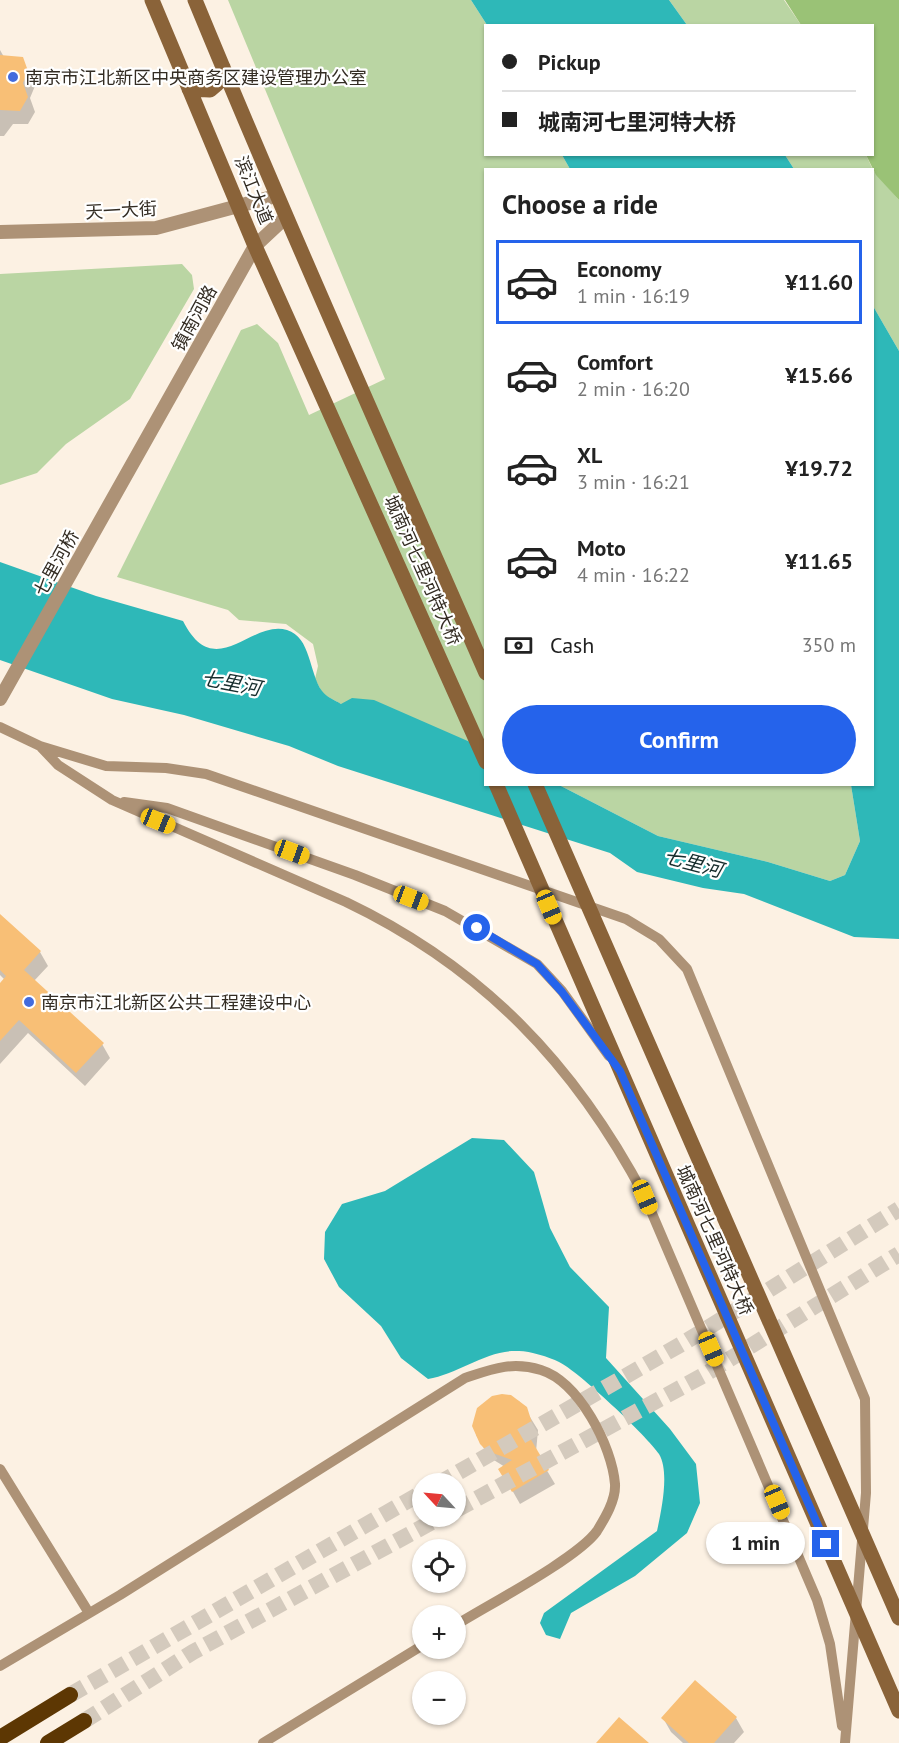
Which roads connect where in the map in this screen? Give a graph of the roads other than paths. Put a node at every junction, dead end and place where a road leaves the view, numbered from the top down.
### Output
1 (152, 0) edge
2 (195, 0) edge
3 (222, 67) junction
4 (189, 89) junction
5 (276, 196) junction
6 (241, 207) junction
7 (285, 218) junction
8 (0, 232) edge
9 (255, 246) junction
10 (361, 384) joint
11 (323, 394) joint
12 (143, 445) joint
13 (484, 668) edge
14 (0, 699) edge
15 (0, 727) edge
16 (40, 746) junction
17 (484, 757) edge
18 (497, 786) edge
19 (536, 786) edge
20 (112, 800) junction
21 (620, 1071) junction
22 (0, 1469) edge
23 (89, 1613) junction
24 (899, 1618) edge
25 (466, 1619) edge
26 (412, 1652) edge
27 (0, 1666) edge
28 (70, 1695) tunnel mouth
29 (899, 1711) edge
30 (84, 1720) tunnel mouth
31 (0, 1738) edge
32 (48, 1743) edge
33 (263, 1743) edge
34 (845, 1743) edge

1 - 4 main road, 滨江大道
2 - 3 main road, 滨江大道
3 - 4 main road
3 - 5 main road, 滨江大道
4 - 6 main road, 滨江大道
5 - 6 street, 天一大街
5 - 7 main road, 滨江大道
6 - 8 street, 天一大街
6 - 9 main road, 滨江大道
7 - 9 street, 镇南河路
7 - 10 main road, 滨江大道
9 - 11 main road, 滨江大道
9 - 12 street, 镇南河路
10 - 13 main road, 城南河七里河特大桥
11 - 17 main road, 城南河七里河特大桥
12 - 14 street, 七里河桥
15 - 16 street
16 - 20 street
16 - 34 street
18 - 21 main road, 城南河七里河特大桥, bridge
19 - 24 main road, 城南河七里河特大桥, bridge
20 - 21 street, bridge
20 - 34 street
21 - 29 main road, 城南河七里河特大桥, bridge
22 - 23 street
23 - 25 street
23 - 27 street
26 - 33 street
28 - 31 highway
30 - 32 highway

